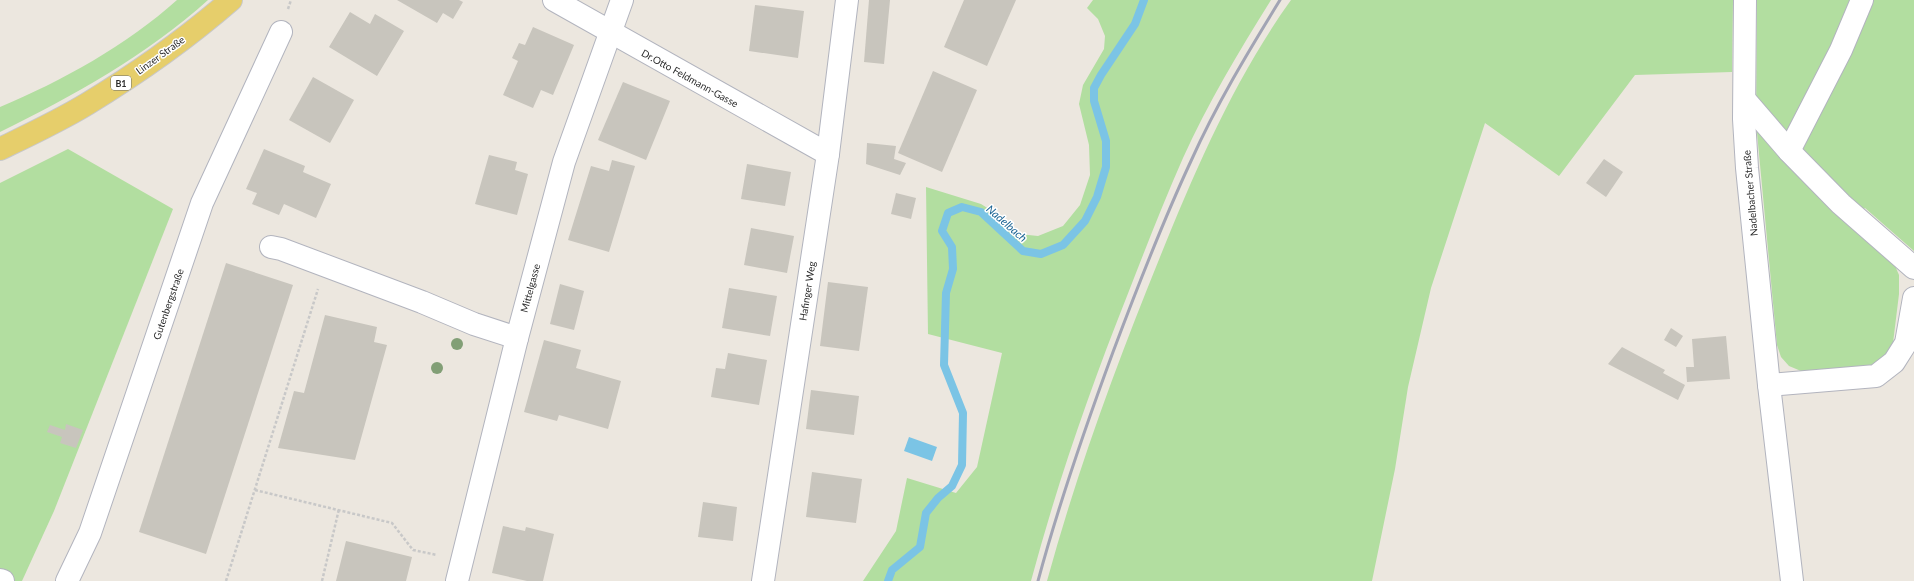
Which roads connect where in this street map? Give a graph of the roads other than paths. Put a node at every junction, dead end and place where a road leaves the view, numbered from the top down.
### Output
1 (231, 0) edge
2 (554, 0) edge
3 (622, 0) edge
4 (847, 0) edge
5 (1745, 0) edge
6 (1862, 0) edge
7 (281, 32) dead end
8 (610, 33) junction
9 (1745, 100) junction
10 (0, 149) edge
11 (1789, 151) junction
12 (828, 154) junction
13 (271, 247) dead end
14 (1914, 268) edge
15 (1914, 298) edge
16 (517, 338) junction
17 (1769, 385) junction
18 (0, 580) edge
19 (3, 581) edge
20 (67, 581) edge
21 (457, 581) edge
22 (763, 581) edge
23 (1792, 581) edge

1 - 10 main road, Linzer Straße / B1
2 - 8 street, Dr.Otto Feldmann-Gasse
3 - 8 street, Mittelgasse
4 - 12 street, Hafinger Weg
5 - 9 street, Nadelbacher Straße
6 - 11 street
7 - 20 street, Gutenbergstraße
8 - 12 street, Dr.Otto Feldmann-Gasse
8 - 16 street, Mittelgasse
9 - 11 street
9 - 17 street, Nadelbacher Straße
11 - 14 street
12 - 22 street, Hafinger Weg
13 - 16 street
15 - 17 street
16 - 21 street, Mittelgasse
17 - 23 street, Nadelbacher Straße
18 - 19 street

